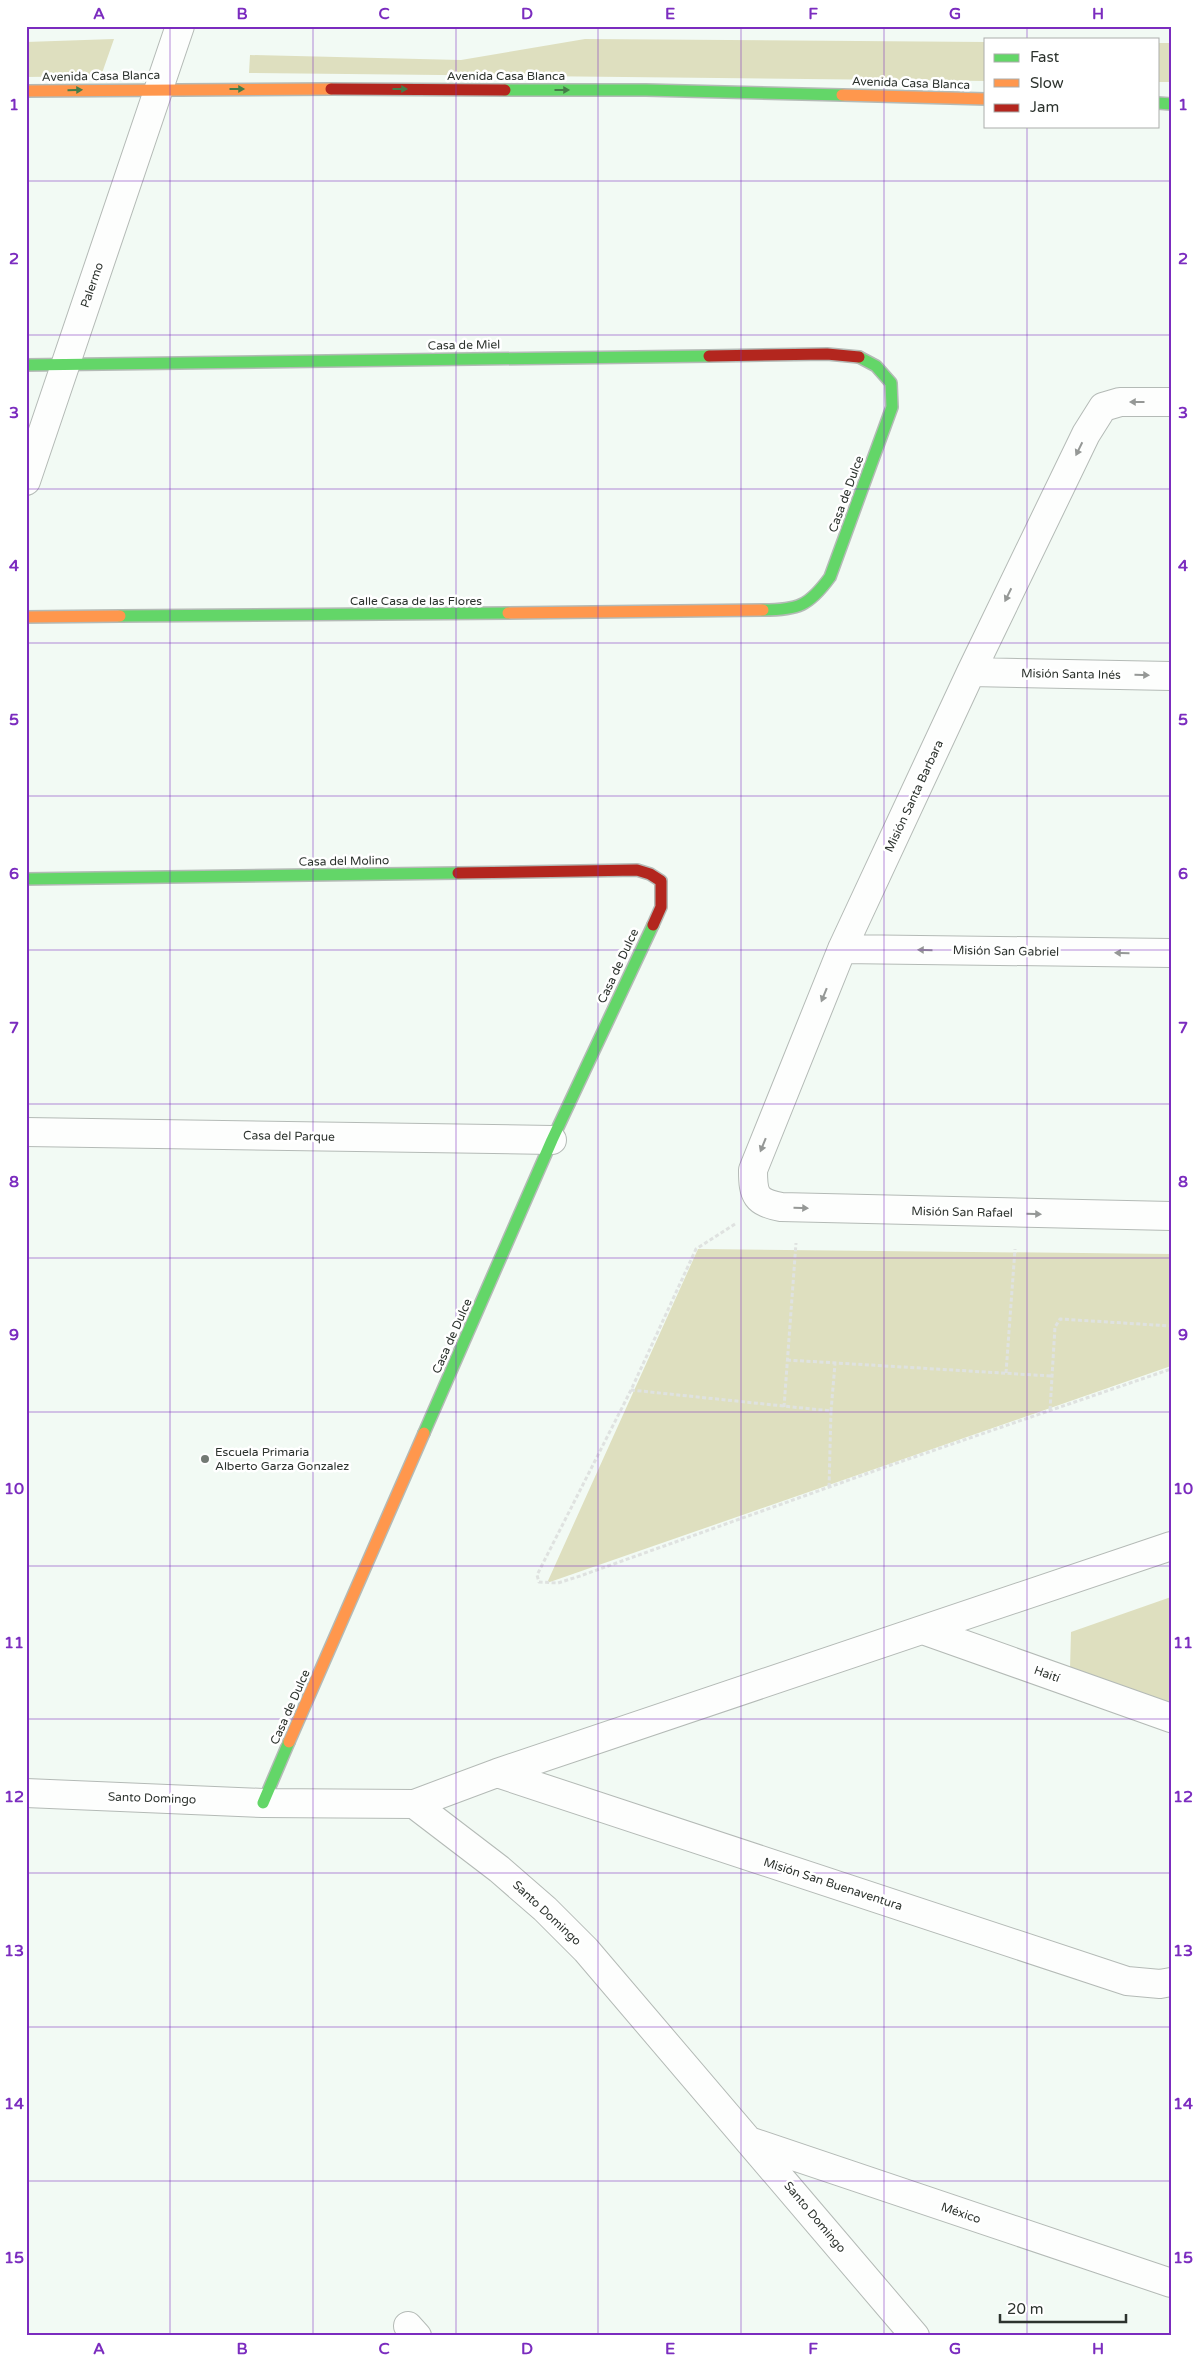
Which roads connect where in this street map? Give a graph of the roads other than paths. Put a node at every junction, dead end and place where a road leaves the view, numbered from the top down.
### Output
1 (180, 26) edge
2 (160, 89) junction
3 (26, 91) edge
4 (984, 99) edge
5 (65, 364) junction
6 (26, 365) edge
7 (891, 383) joint
8 (1171, 402) edge
9 (26, 481) edge
10 (806, 605) joint
11 (26, 618) edge
12 (971, 672) junction
13 (1171, 676) edge
14 (26, 879) edge
15 (661, 881) joint
16 (842, 949) junction
17 (1171, 953) edge
18 (26, 1132) edge
19 (552, 1140) junction
20 (760, 1200) joint
21 (1171, 1216) edge
22 (1171, 1546) edge
23 (923, 1630) junction
24 (1171, 1718) edge
25 (497, 1773) junction
26 (26, 1793) edge
27 (263, 1803) junction
28 (414, 1804) junction
29 (1171, 1982) edge
30 (752, 2142) junction
31 (1171, 2283) edge
32 (915, 2336) edge

1 - 2 street, Palermo
3 -> 2 street, Avenida Casa Blanca
2 -> 4 street, Avenida Casa Blanca
2 - 5 street, Palermo
5 - 6 street, Casa de Miel
5 - 7 street, Casa de Miel
5 - 9 street, Palermo
7 - 10 street, Casa de Dulce
8 -> 12 street, Misión Santa Barbara
10 - 11 street, Calle Casa de las Flores
12 -> 13 street, Misión Santa Inés
12 - 16 street, Misión Santa Barbara
14 - 15 street, Casa del Molino
15 - 19 street, Casa de Dulce
17 -> 16 street, Misión San Gabriel
16 -> 20 street, Misión Santa Barbara
18 - 19 street, Casa del Parque
19 - 27 street, Casa de Dulce
20 -> 21 street, Misión San Rafael
22 - 23 street
23 - 24 street, Haití
23 - 25 street
25 - 28 street
25 - 29 street, Misión San Buenaventura
26 - 27 street, Santo Domingo
27 - 28 street, Santo Domingo
28 - 30 street, Santo Domingo
30 - 31 street, México
30 - 32 street, Santo Domingo

